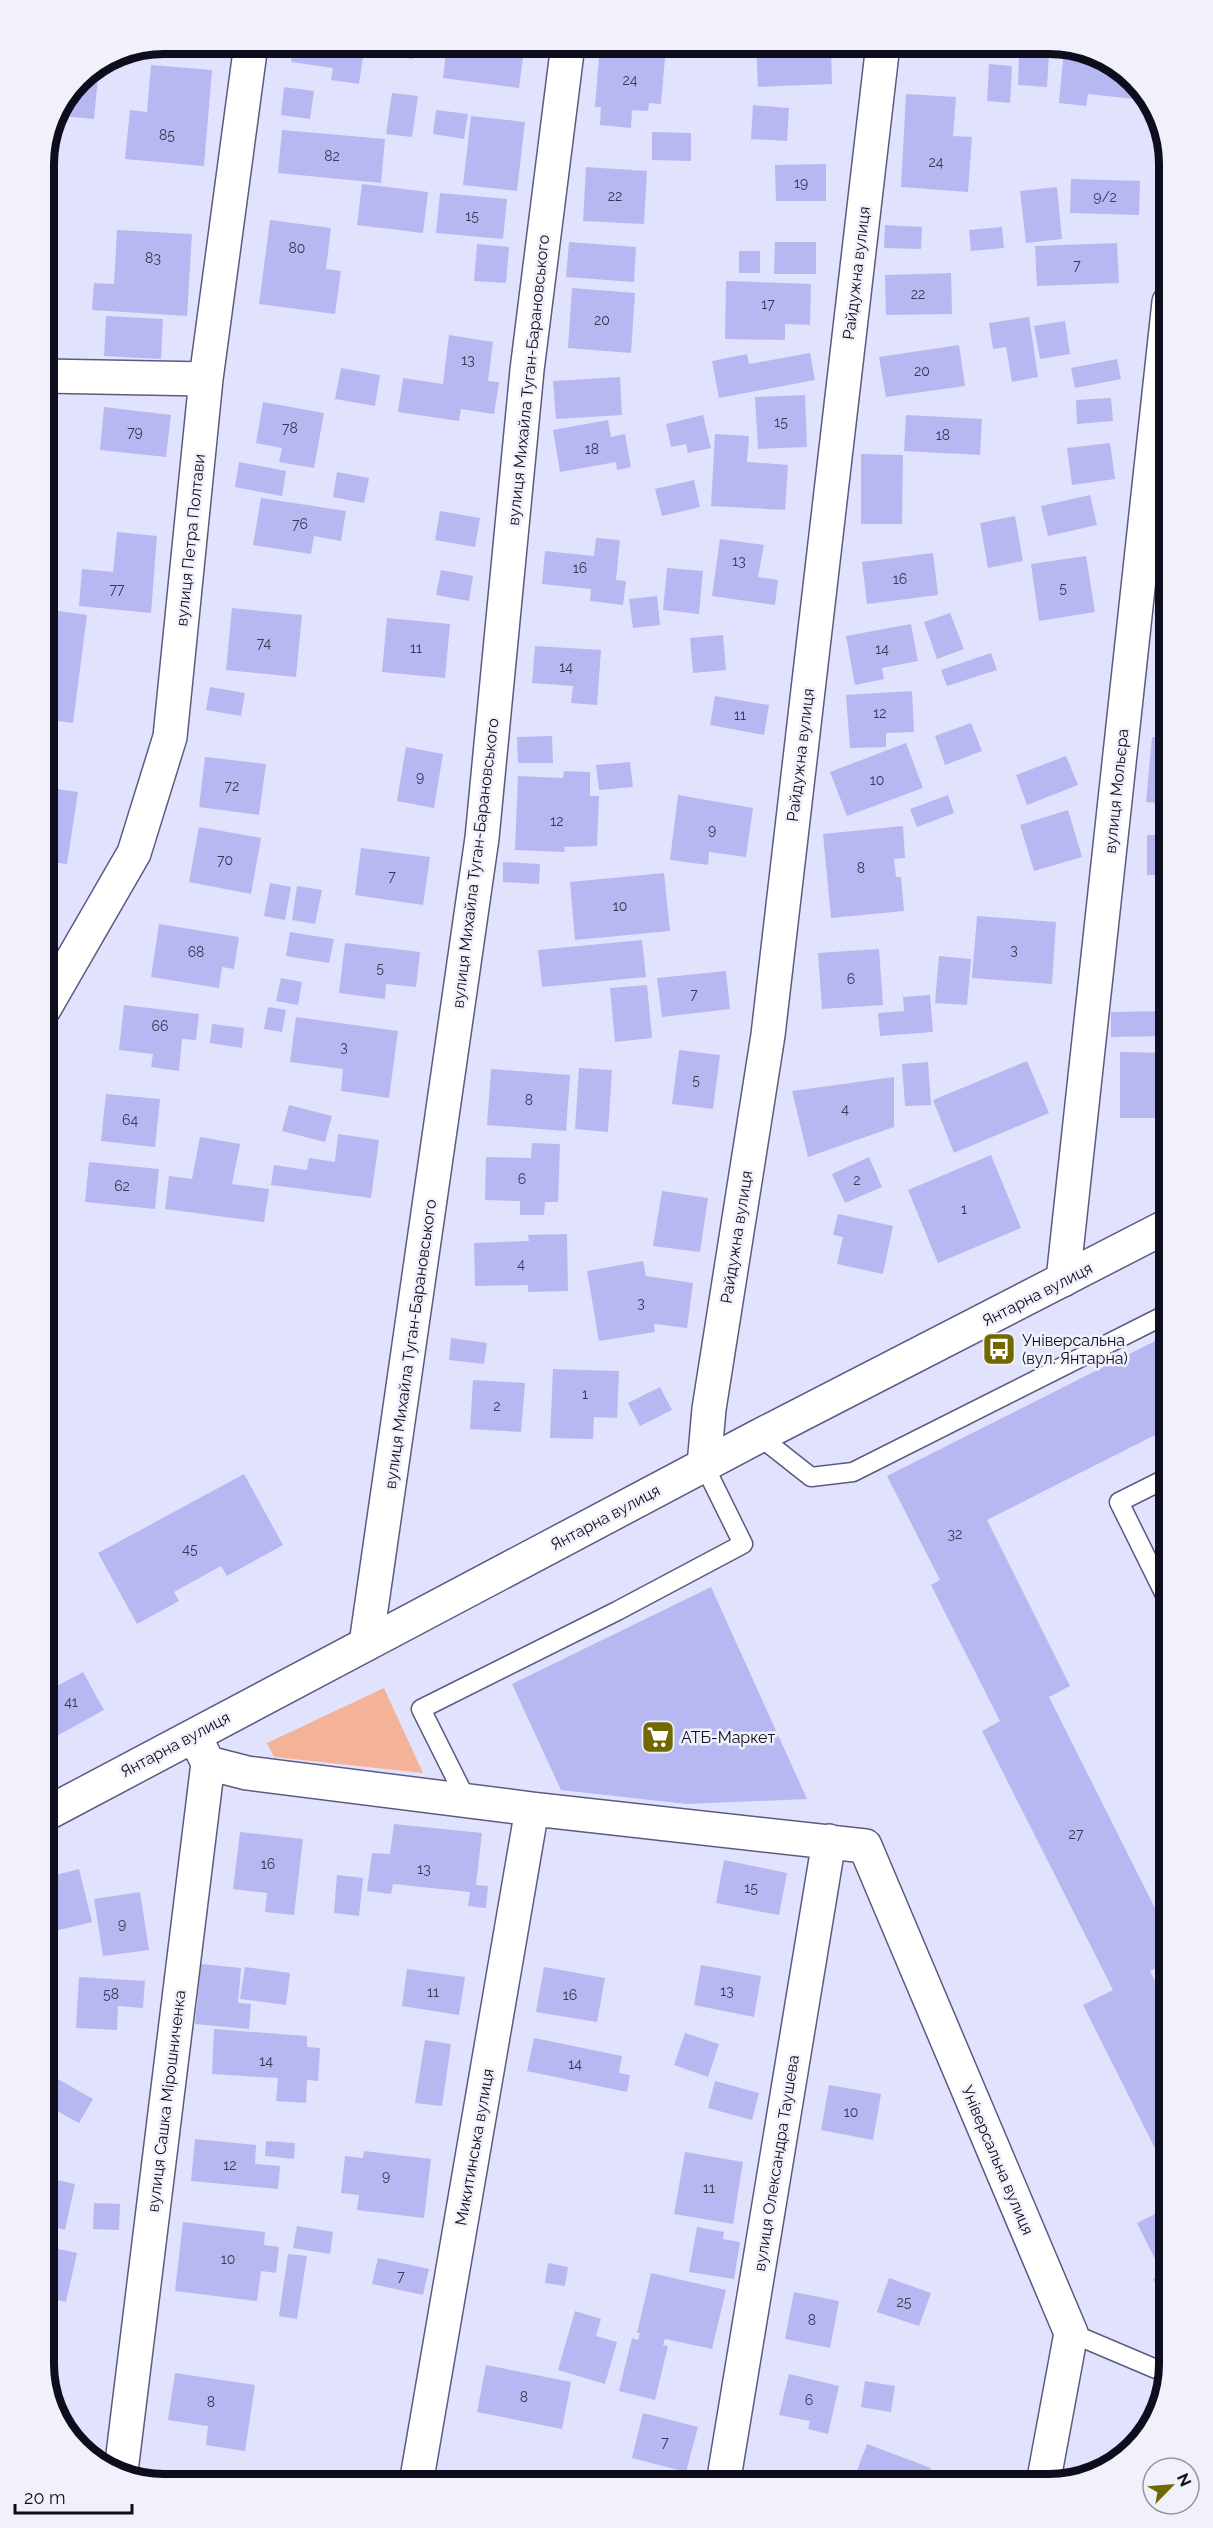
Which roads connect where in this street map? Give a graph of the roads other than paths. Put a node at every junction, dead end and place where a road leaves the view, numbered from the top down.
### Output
1 (250, 54) edge
2 (567, 54) edge
3 (882, 54) edge
4 (54, 376) edge
5 (206, 379) junction
6 (1159, 403) edge
7 (54, 972) edge
8 (1159, 1231) edge
9 (1063, 1280) junction
10 (1159, 1319) edge
11 (759, 1436) junction
12 (704, 1465) junction
13 (1159, 1482) edge
14 (1159, 1581) edge
15 (366, 1644) junction
16 (194, 1734) junction
17 (208, 1763) junction
18 (467, 1801) junction
19 (532, 1809) junction
20 (54, 1810) edge
21 (829, 1841) junction
22 (1071, 2333) junction
23 (1159, 2368) edge
24 (122, 2465) edge
25 (418, 2474) edge
26 (725, 2474) edge
27 (1045, 2474) edge

1 - 5 street, вулиця Петра Полтави
2 - 15 street, вулиця Михайла Туган-Барановського
3 - 12 street, Райдужна вулиця
4 - 5 street
5 - 7 street, вулиця Петра Полтави
6 - 9 street, вулиця Мольєра
8 - 9 street, Янтарна вулиця
9 - 11 street, Янтарна вулиця
10 - 11 lane
11 - 12 street, Янтарна вулиця
12 - 15 street, Янтарна вулиця
12 - 18 lane
13 - 14 lane
15 - 16 street, Янтарна вулиця
16 - 17 street
16 - 20 street, Янтарна вулиця
17 - 18 street
17 - 24 street, вулиця Сашка Мірошниченка
18 - 19 street
19 - 21 street
19 - 25 street, Микитинська вулиця
21 - 22 street, Універсальна вулиця
21 - 26 street, вулиця Олександра Таушева
22 - 23 lane
22 - 27 street

